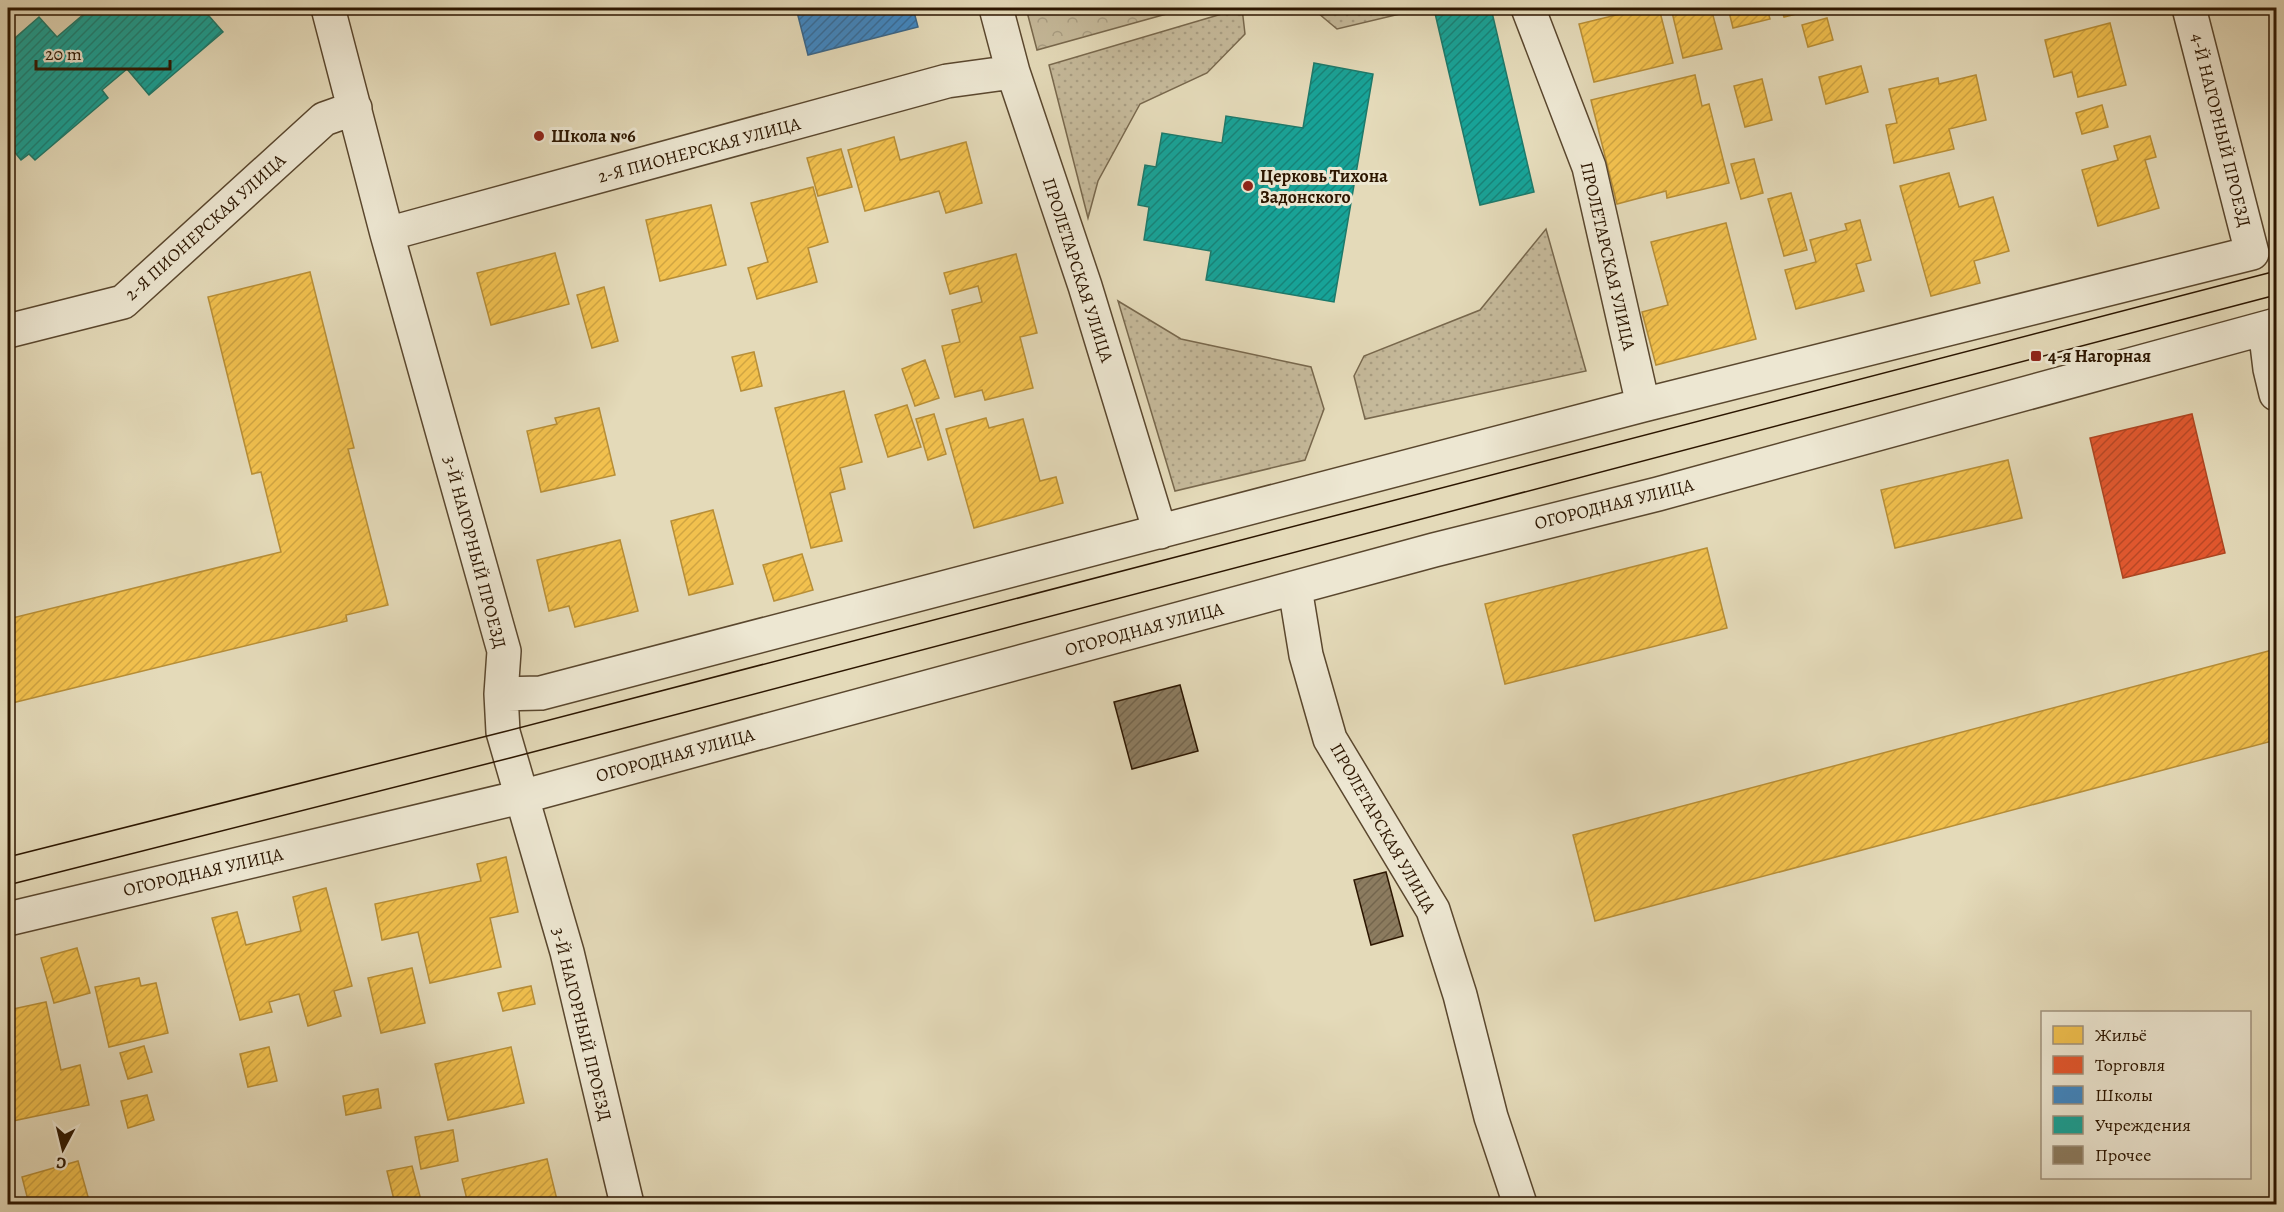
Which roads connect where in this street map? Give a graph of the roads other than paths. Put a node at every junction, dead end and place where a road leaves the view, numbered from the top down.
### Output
1 (328, 8) edge
2 (996, 8) edge
3 (1528, 8) edge
4 (2189, 8) edge
5 (1013, 72) junction
6 (355, 108) junction
7 (387, 234) junction
8 (2271, 326) edge
9 (8, 331) edge
10 (2277, 394) edge
11 (1643, 405) junction
12 (1160, 532) junction
13 (1295, 588) junction
14 (501, 694) junction
15 (521, 797) junction
16 (8, 919) edge
17 (627, 1204) edge
18 (1520, 1204) edge

1 - 6 street, 3-Й НАГОРНЫЙ ПРОЕЗД
2 - 5 street, ПРОЛЕТАРСКАЯ УЛИЦА
3 - 11 street, ПРОЛЕТАРСКАЯ УЛИЦА
4 - 11 street, 4-Й НАГОРНЫЙ ПРОЕЗД
5 - 7 street, 2-Я ПИОНЕРСКАЯ УЛИЦА
5 - 12 street, ПРОЛЕТАРСКАЯ УЛИЦА
6 - 7 street, 3-Й НАГОРНЫЙ ПРОЕЗД
6 - 9 street, 2-Я ПИОНЕРСКАЯ УЛИЦА
7 - 14 street, 3-Й НАГОРНЫЙ ПРОЕЗД
8 - 10 street
8 - 13 street, ОГОРОДНАЯ УЛИЦА
11 - 12 street
12 - 14 street
13 - 15 street, ОГОРОДНАЯ УЛИЦА
13 - 18 street, ПРОЛЕТАРСКАЯ УЛИЦА
14 - 15 street, 3-Й НАГОРНЫЙ ПРОЕЗД
15 - 16 street, ОГОРОДНАЯ УЛИЦА
15 - 17 street, 3-Й НАГОРНЫЙ ПРОЕЗД

